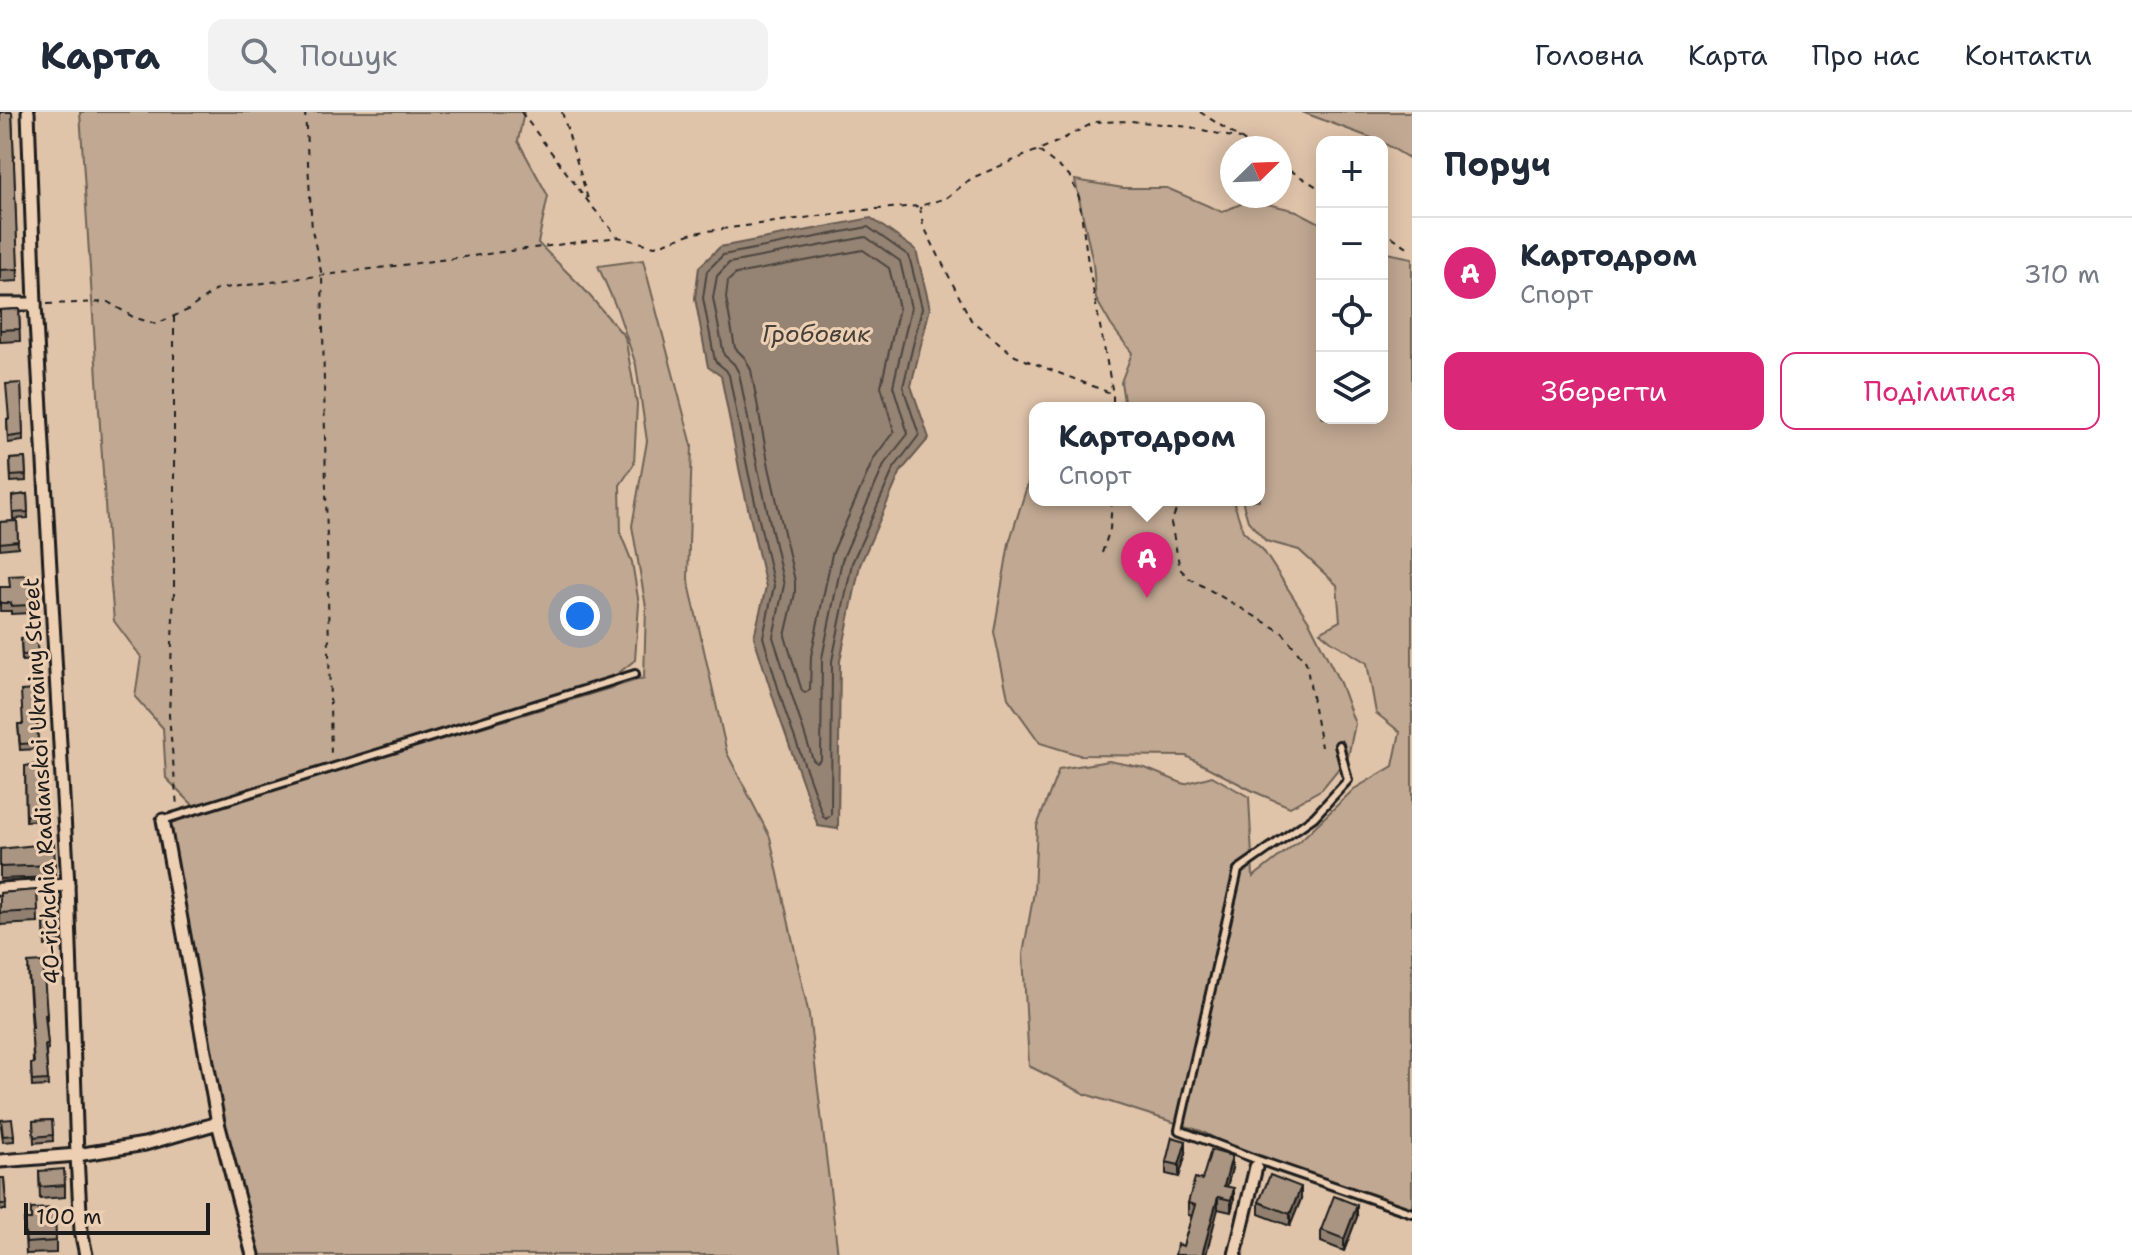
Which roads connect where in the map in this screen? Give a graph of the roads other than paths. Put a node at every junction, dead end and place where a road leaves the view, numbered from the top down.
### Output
1 (28, 112) edge
2 (0, 304) edge
3 (35, 304) junction
4 (635, 674) dead end
5 (1339, 745) dead end
6 (163, 820) joint
7 (68, 885) junction
8 (0, 889) edge
9 (218, 1123) junction
10 (77, 1155) junction
11 (0, 1161) edge
12 (1257, 1163) junction
13 (1412, 1213) edge
14 (86, 1255) edge
15 (253, 1255) edge
16 (1235, 1255) edge

1 - 3 street, 40-richchia Radianskoi Ukrainy Street
2 - 3 street
3 - 7 street, 40-richchia Radianskoi Ukrainy Street
4 - 6 lane
5 - 12 lane
6 - 9 street
7 - 8 street
7 - 10 street, 40-richchia Radianskoi Ukrainy Street
9 - 10 street
9 - 15 street
10 - 11 street
10 - 14 street, 40-richchia Radianskoi Ukrainy Street
12 - 13 lane
12 - 16 street

